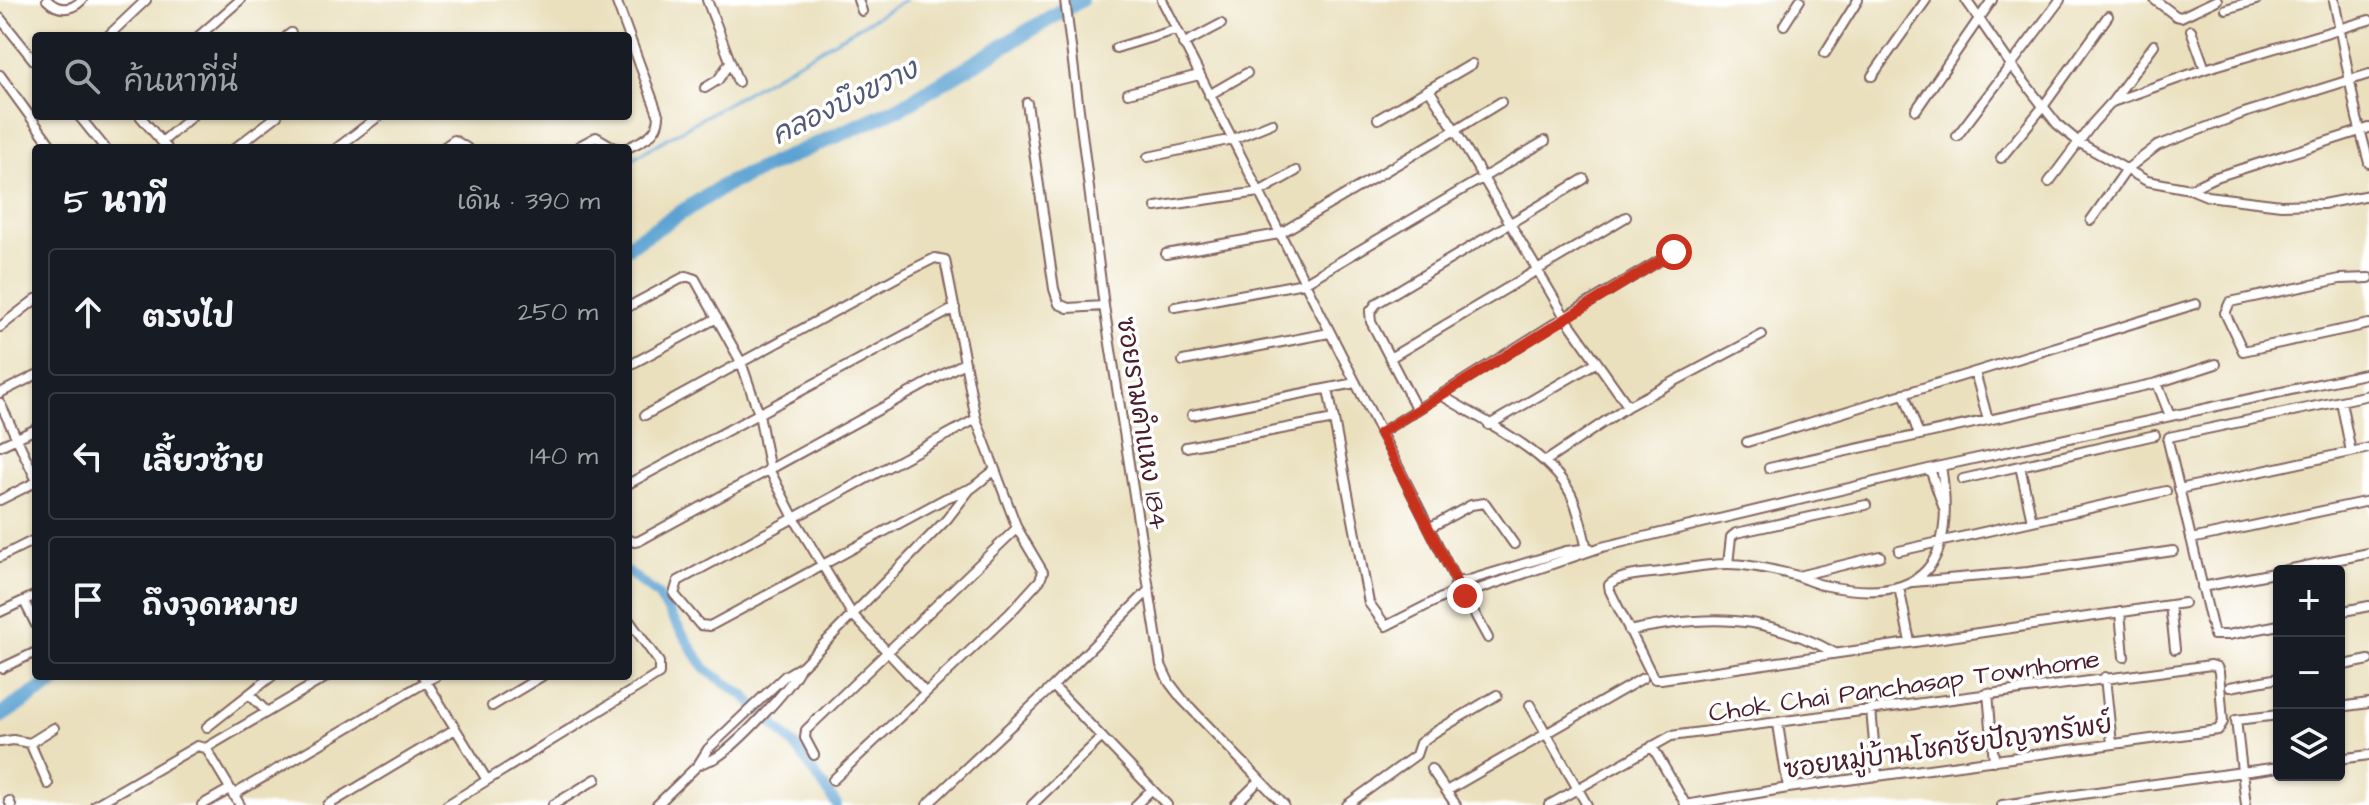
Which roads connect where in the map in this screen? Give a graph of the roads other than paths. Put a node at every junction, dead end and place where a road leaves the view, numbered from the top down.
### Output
1 (47, 0) edge
2 (82, 0) edge
3 (146, 0) edge
4 (240, 0) edge
5 (616, 0) edge
6 (707, 0) edge
7 (858, 0) edge
8 (1065, 0) edge
9 (1162, 0) edge
10 (1800, 0) edge
11 (1858, 0) edge
12 (1926, 0) edge
13 (1966, 0) edge
14 (1992, 0) edge
15 (2060, 0) edge
16 (2155, 0) edge
17 (2217, 0) edge
18 (2256, 0) edge
19 (2334, 0) edge
20 (2226, 9) dead end
21 (862, 11) dead end
22 (2108, 16) dead end
23 (0, 18) edge
24 (1980, 18) junction
25 (2369, 20) edge
26 (1221, 24) dead end
27 (1784, 25) dead end
28 (2342, 29) junction
29 (1175, 30) junction
30 (2191, 30) dead end
31 (112, 32) edge
32 (204, 32) edge
33 (628, 32) edge
34 (632, 41) edge
35 (1183, 44) junction
36 (2154, 45) dead end
37 (1116, 48) dead end
38 (1825, 53) dead end
39 (32, 58) edge
40 (730, 62) junction
41 (1472, 64) dead end
42 (2011, 65) junction
43 (2205, 69) junction
44 (1247, 73) dead end
45 (2369, 74) edge
46 (0, 75) edge
47 (1199, 75) junction
48 (1872, 76) dead end
49 (2350, 80) junction
50 (738, 82) dead end
51 (705, 88) dead end
52 (1430, 91) junction
53 (1128, 93) dead end
54 (1209, 95) junction
55 (1501, 102) dead end
56 (2112, 102) junction
57 (1027, 103) dead end
58 (2042, 108) junction
59 (1916, 110) dead end
60 (32, 119) edge
61 (1378, 119) dead end
62 (33, 120) edge
63 (82, 120) edge
64 (143, 120) edge
65 (188, 120) edge
66 (272, 120) edge
67 (374, 120) edge
68 (1272, 123) dead end
69 (2364, 129) edge
70 (1455, 130) junction
71 (1957, 136) dead end
72 (1233, 139) junction
73 (1545, 141) dead end
74 (2080, 143) junction
75 (50, 144) edge
76 (102, 144) edge
77 (163, 144) edge
78 (165, 144) edge
79 (240, 144) edge
80 (342, 144) edge
81 (583, 144) edge
82 (608, 144) edge
83 (632, 146) edge
84 (1148, 157) dead end
85 (2001, 158) dead end
86 (2369, 163) edge
87 (2127, 169) junction
88 (1296, 171) dead end
89 (1483, 178) junction
90 (1584, 179) dead end
91 (2049, 182) dead end
92 (2190, 189) junction
93 (1259, 192) junction
94 (2369, 195) edge
95 (1156, 207) dead end
96 (1626, 217) dead end
97 (2091, 220) dead end
98 (1511, 224) junction
99 (1279, 234) junction
100 (1674, 252) dead end
101 (1166, 254) dead end
102 (1536, 269) junction
103 (2369, 278) edge
104 (1304, 283) junction
105 (32, 302) edge
106 (2196, 304) dead end
107 (632, 305) edge
108 (1104, 306) junction
109 (1175, 307) dead end
110 (955, 308) junction
111 (1565, 317) junction
112 (717, 318) junction
113 (2369, 324) edge
114 (0, 327) edge
115 (1329, 333) junction
116 (1762, 335) dead end
117 (1390, 358) junction
118 (1183, 361) dead end
119 (741, 362) junction
120 (1597, 362) junction
121 (964, 363) junction
122 (632, 364) edge
123 (2216, 364) dead end
124 (1975, 372) junction
125 (2369, 373) edge
126 (32, 377) edge
127 (1355, 383) junction
128 (2157, 383) junction
129 (1328, 389) junction
130 (0, 393) edge
131 (1904, 393) junction
132 (1441, 395) junction
133 (2369, 395) edge
134 (2341, 401) junction
135 (0, 403) edge
136 (1628, 406) junction
137 (1417, 410) junction
138 (759, 414) junction
139 (645, 415) dead end
140 (1192, 415) dead end
141 (2170, 416) junction
142 (976, 419) junction
143 (1334, 419) junction
144 (1988, 420) junction
145 (1489, 425) junction
146 (32, 431) edge
147 (1380, 433) junction
148 (1919, 435) junction
149 (2155, 435) dead end
150 (17, 438) junction
151 (1747, 442) dead end
152 (0, 446) edge
153 (1186, 447) dead end
154 (2369, 448) edge
155 (2351, 452) junction
156 (1546, 461) junction
157 (1941, 466) junction
158 (2020, 466) junction
159 (1769, 468) dead end
160 (1930, 469) junction
161 (995, 470) junction
162 (32, 471) edge
163 (770, 471) junction
164 (1963, 479) dead end
165 (32, 482) edge
166 (632, 482) edge
167 (972, 488) junction
168 (2179, 489) junction
169 (2166, 491) dead end
170 (0, 500) edge
171 (2369, 501) edge
172 (1866, 505) dead end
173 (1944, 510) junction
174 (794, 518) junction
175 (2032, 521) junction
176 (1017, 528) junction
177 (1429, 528) junction
178 (2191, 539) junction
179 (632, 540) edge
180 (32, 541) edge
181 (1943, 541) junction
182 (1514, 544) dead end
183 (1602, 547) junction
184 (1587, 549) junction
185 (1899, 551) dead end
186 (2173, 551) dead end
187 (2369, 553) edge
188 (1880, 556) dead end
189 (0, 557) edge
190 (1523, 564) junction
191 (1728, 564) junction
192 (820, 565) junction
193 (2310, 565) edge
194 (2273, 572) edge
195 (1526, 574) junction
196 (1797, 576) junction
197 (1913, 582) junction
198 (1459, 585) junction
199 (1899, 587) junction
200 (2202, 587) junction
201 (1149, 590) junction
202 (1467, 594) junction
203 (32, 597) edge
204 (24, 601) junction
205 (2184, 603) dead end
206 (2170, 605) junction
207 (2369, 606) edge
208 (2345, 611) edge
209 (0, 612) edge
210 (2120, 612) junction
211 (852, 614) junction
212 (32, 617) edge
213 (632, 626) edge
214 (2273, 626) edge
215 (1629, 631) junction
216 (1488, 638) dead end
217 (1910, 642) junction
218 (2175, 649) dead end
219 (887, 653) junction
220 (1835, 653) junction
221 (32, 654) edge
222 (2124, 657) dead end
223 (2369, 660) edge
224 (2345, 665) edge
225 (802, 666) junction
226 (2, 668) dead end
227 (2105, 677) junction
228 (1643, 678) dead end
229 (2273, 679) edge
230 (267, 680) edge
231 (321, 680) edge
232 (423, 680) edge
233 (426, 680) edge
234 (535, 680) edge
235 (1053, 686) junction
236 (2230, 687) dead end
237 (925, 692) junction
238 (1988, 693) junction
239 (249, 694) junction
240 (1497, 695) dead end
241 (2369, 703) edge
242 (1530, 705) dead end
243 (492, 706) dead end
244 (2345, 706) edge
245 (1871, 709) junction
246 (267, 712) junction
247 (2273, 716) edge
248 (1778, 724) junction
249 (207, 727) dead end
250 (54, 728) dead end
251 (455, 729) junction
252 (2218, 730) joint
253 (1544, 733) junction
254 (1102, 737) junction
255 (0, 742) edge
256 (30, 743) junction
257 (2112, 744) junction
258 (1652, 746) junction
259 (206, 748) junction
260 (814, 755) dead end
261 (2369, 755) edge
262 (2345, 758) edge
263 (1994, 761) junction
264 (698, 765) junction
265 (2273, 768) edge
266 (1431, 769) dead end
267 (2242, 772) junction
268 (1877, 777) junction
269 (596, 779) dead end
270 (487, 780) junction
271 (833, 780) dead end
272 (1260, 780) junction
273 (48, 784) dead end
274 (1788, 788) junction
275 (1152, 789) junction
276 (1577, 789) junction
277 (1448, 790) junction
278 (231, 792) junction
279 (95, 805) edge
280 (202, 805) edge
281 (240, 805) edge
282 (328, 805) edge
283 (447, 805) edge
284 (553, 805) edge
285 (657, 805) edge
286 (927, 805) edge
287 (1032, 805) edge
288 (1136, 805) edge
289 (1167, 805) edge
290 (1235, 805) edge
291 (1284, 805) edge
292 (1347, 805) edge
293 (1456, 805) edge
294 (1549, 805) edge
295 (1587, 805) edge
296 (1686, 805) edge
297 (2002, 805) edge
298 (2246, 805) edge

1 - 2 street
3 - 31 street
4 - 32 street
5 - 33 street
6 - 40 street
7 - 21 street
8 - 108 street, ซอยรามคำแหง 184
9 - 29 street
10 - 27 street
11 - 38 street
12 - 48 street
13 - 24 street
14 - 24 street
15 - 42 street
16 - 17 street
18 - 20 street
19 - 28 street
22 - 58 street
23 - 39 street
24 - 42 street
24 - 59 street
25 - 28 street
26 - 35 street
28 - 43 street
28 - 49 street
29 - 35 street
29 - 37 street
30 - 43 street
34 - 83 street
35 - 47 street
36 - 56 street
40 - 50 street
40 - 51 street
41 - 52 street
42 - 58 street
42 - 71 street
43 - 56 street
44 - 54 street
45 - 49 street
46 - 60 street
47 - 53 street
47 - 54 street
49 - 69 street
49 - 87 street
52 - 61 street
52 - 70 street
54 - 72 street
55 - 70 street
56 - 74 street
57 - 108 street
58 - 74 street
58 - 85 street
62 - 75 street
63 - 76 street
64 - 77 street
65 - 78 street
66 - 79 street
67 - 80 street
68 - 72 street
69 - 86 street
69 - 92 street
70 - 89 street
70 - 99 street
72 - 84 street
72 - 93 street
73 - 89 street
74 - 87 street
74 - 91 street
81 - 82 street
87 - 92 street
87 - 97 street
88 - 93 street
89 - 98 street
89 - 104 street
90 - 98 street
92 - 94 street
93 - 95 street
93 - 99 street
96 - 102 street
98 - 102 street
98 - 117 street
99 - 101 street
99 - 104 street
100 - 111 street
102 - 111 street
102 - 117 street
103 - 113 street
104 - 109 street
104 - 115 street
105 - 114 street
106 - 124 street
107 - 112 street
108 - 201 street, ซอยรามคำแหง 184
110 - 119 street
110 - 121 street
110 - 138 street
111 - 120 street
111 - 132 street
112 - 119 street
112 - 122 street
115 - 118 street
115 - 127 street
116 - 136 street
117 - 137 street
119 - 138 street
119 - 139 street
120 - 136 street
120 - 145 street
121 - 142 street
121 - 163 street
123 - 128 street
124 - 131 street
124 - 144 street
125 - 141 street
126 - 130 street
127 - 129 street
127 - 147 street
128 - 141 street
128 - 144 street
129 - 140 street
129 - 143 street
131 - 148 street
131 - 151 street
132 - 137 street
132 - 145 street
133 - 134 street
134 - 155 street
134 - 168 street
135 - 150 street
136 - 156 street
137 - 147 street
138 - 163 street
138 - 166 street
141 - 157 street
142 - 161 street
142 - 174 street
143 - 153 street
143 - 198 street
144 - 148 street
145 - 156 street
146 - 150 street
147 - 177 street
148 - 159 street
149 - 158 street
150 - 152 street
150 - 162 street
154 - 155 street
155 - 168 street
156 - 184 street
157 - 160 street
157 - 173 street
158 - 164 street
158 - 175 street
160 - 173 street
160 - 183 street
161 - 167 street
161 - 176 street
163 - 174 street
163 - 179 street
165 - 170 street
167 - 192 street
167 - 211 street
168 - 178 street
169 - 175 street
171 - 178 street
172 - 191 street
173 - 181 street
174 - 192 street
174 - 192 street
175 - 181 street
176 - 219 street
176 - 237 street
177 - 182 street
177 - 198 street
178 - 200 street
180 - 189 street
181 - 185 street
181 - 197 street
183 - 184 street
183 - 195 street
184 - 190 street
186 - 197 street
187 - 193 street
188 - 196 street
190 - 195 street
190 - 198 street
191 - 196 street
191 - 215 street
192 - 211 street
194 - 200 street
195 - 202 street
196 - 199 street
197 - 199 street
198 - 202 street
198 - 202 street
199 - 217 street
200 - 214 street
201 - 235 street
201 - 272 street, ซอยรามคำแหง 184
202 - 216 street
203 - 204 street
204 - 209 street
204 - 212 street
205 - 206 street
206 - 210 street
206 - 218 street
207 - 208 street
210 - 217 street
210 - 222 street
211 - 219 street
211 - 225 street
213 - 270 street
215 - 220 street
215 - 220 street
217 - 220 street
219 - 237 street
219 - 260 street
221 - 226 street
223 - 224 street
225 - 264 street
225 - 264 street
227 - 238 street, Chok Chai Panchasap Townhome
227 - 252 street, Chok Chai Panchasap Townhome
227 - 257 street
228 - 253 street
229 - 236 street
230 - 239 street
231 - 246 street
232 - 278 street
233 - 251 street
234 - 243 street
235 - 254 street
235 - 286 street
237 - 271 street
238 - 245 street, Chok Chai Panchasap Townhome
238 - 263 street
239 - 246 street
239 - 249 street
240 - 292 street
241 - 244 street
242 - 253 street
245 - 248 street, Chok Chai Panchasap Townhome
245 - 268 street
246 - 259 street
247 - 267 street
248 - 258 street, Chok Chai Panchasap Townhome
248 - 274 street
250 - 256 street
251 - 270 street
251 - 282 street
252 - 257 street, ซอยหมู่บ้านโชคชัยปัญจทรัพย์
253 - 276 street
253 - 277 street
254 - 275 street
254 - 287 street
255 - 256 street
256 - 273 street
257 - 263 street, ซอยหมู่บ้านโชคชัยปัญจทรัพย์
258 - 276 street, Chok Chai Panchasap Townhome
258 - 296 street
259 - 278 street
259 - 279 street
261 - 262 street
263 - 268 street, ซอยหมู่บ้านโชคชัยปัญจทรัพย์
264 - 285 street
265 - 267 street
266 - 277 street
267 - 297 street
267 - 298 street
268 - 274 street, ซอยหมู่บ้านโชคชัยปัญจทรัพย์
269 - 284 street
270 - 283 street
272 - 290 street
272 - 291 street, ซอยรามคำแหง 184
274 - 296 street, ซอยหมู่บ้านโชคชัยปัญจทรัพย์
275 - 288 street
275 - 289 street
276 - 294 street, Chok Chai Panchasap Townhome
276 - 295 street
277 - 293 street
278 - 280 street
278 - 281 street

